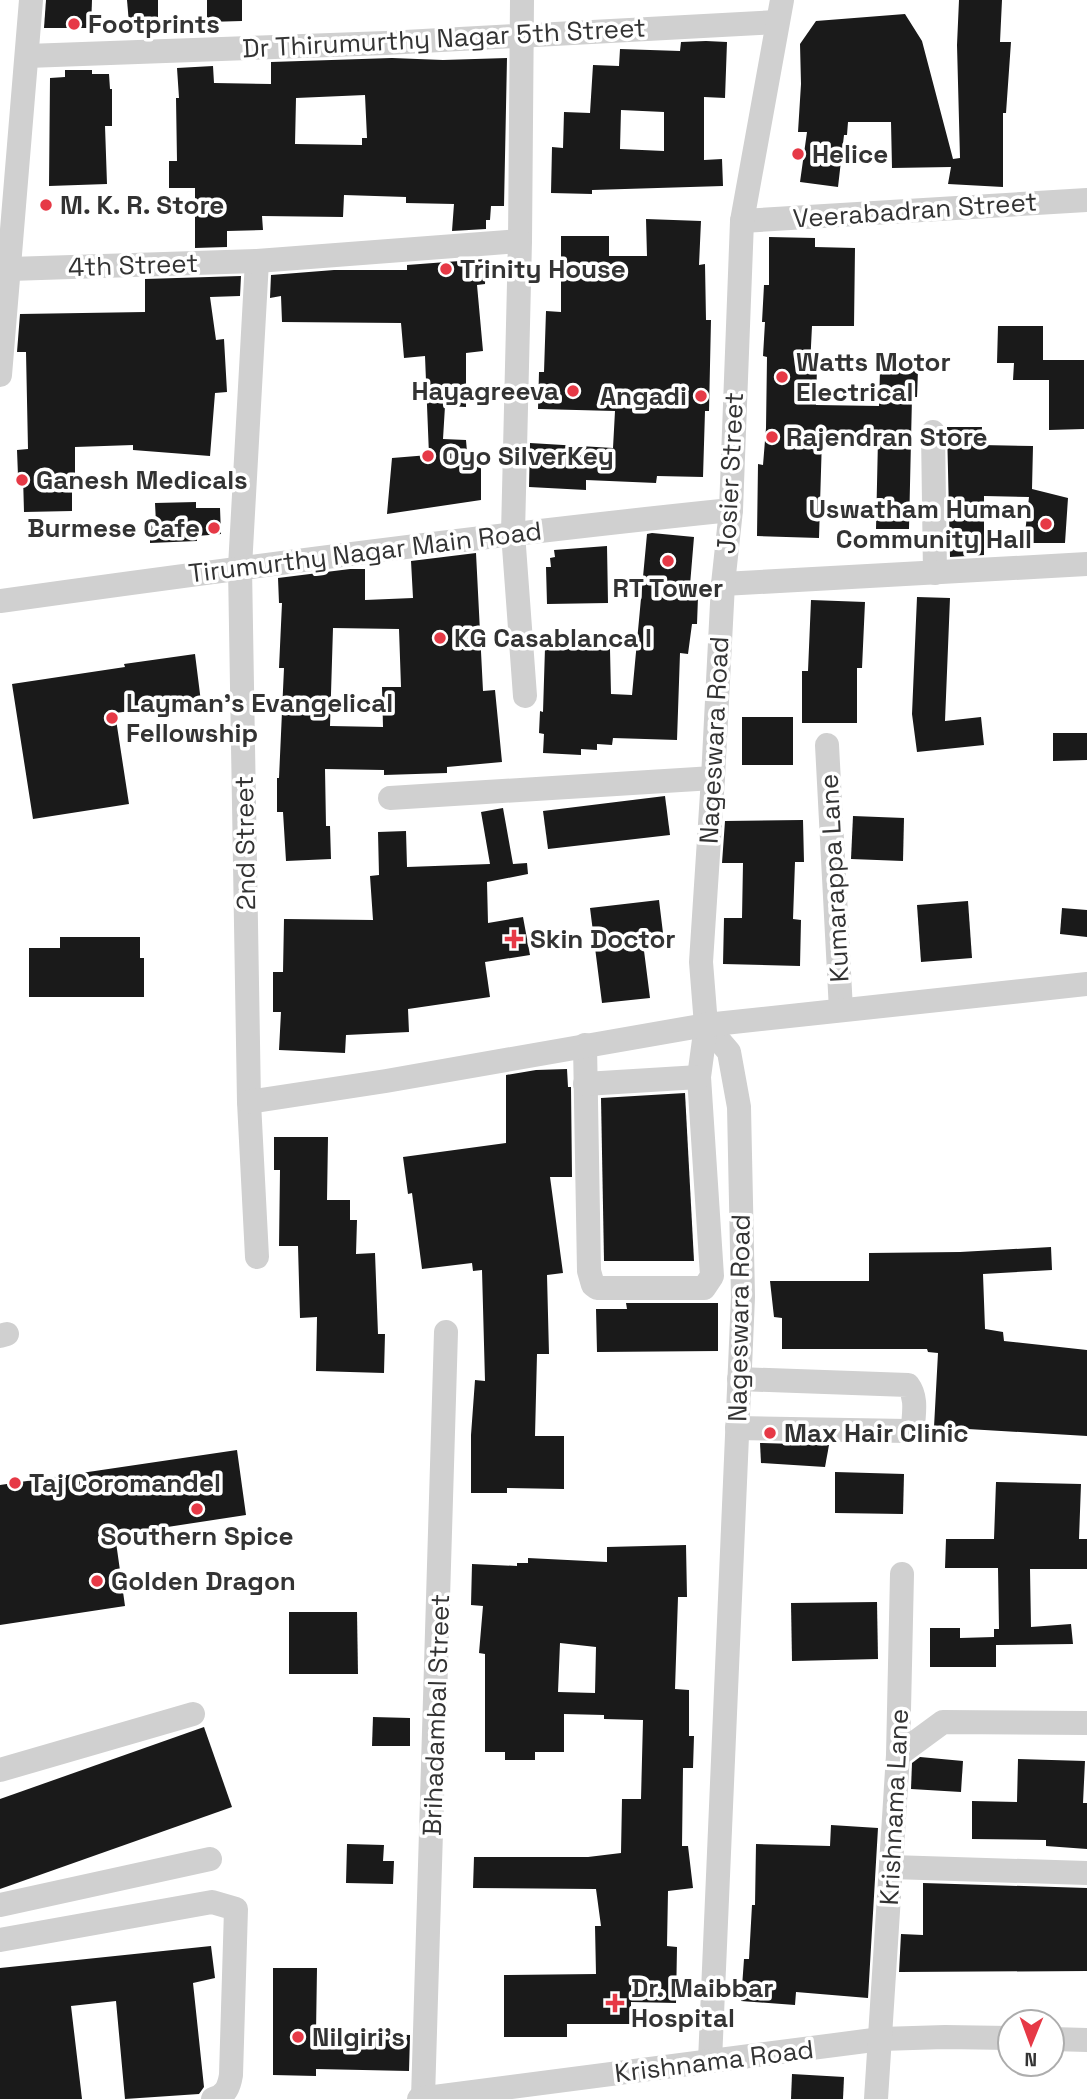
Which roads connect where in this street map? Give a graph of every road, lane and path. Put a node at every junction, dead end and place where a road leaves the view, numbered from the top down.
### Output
1 (31, 0) edge
2 (522, 0) edge
3 (780, 11) edge
4 (520, 34) junction
5 (27, 56) junction
6 (1087, 200) edge
7 (742, 221) junction
8 (520, 241) junction
9 (257, 261) junction
10 (10, 268) junction
11 (0, 374) edge
12 (933, 432) dead end
13 (731, 510) junction
14 (513, 533) junction
15 (1087, 564) edge
16 (240, 567) junction
17 (934, 573) junction
18 (723, 584) junction
19 (0, 601) edge
20 (525, 696) dead end
21 (827, 745) dead end
22 (713, 778) junction
23 (390, 798) dead end
24 (1087, 984) edge
25 (841, 1010) junction
26 (706, 1025) junction
27 (584, 1045) junction
28 (699, 1077) junction
29 (585, 1084) junction
30 (249, 1102) junction
31 (257, 1257) dead end
32 (446, 1332) dead end
33 (738, 1379) junction
34 (737, 1428) junction
35 (902, 1574) dead end
36 (193, 1714) dead end
37 (1087, 1723) edge
38 (898, 1755) junction
39 (0, 1770) edge
40 (210, 1859) dead end
41 (891, 1867) junction
42 (1087, 1873) edge
43 (0, 1905) edge
44 (0, 1940) edge
45 (996, 2038) edge
46 (881, 2039) junction
47 (1066, 2039) edge
48 (1087, 2040) edge
49 (710, 2061) junction
50 (213, 2099) edge
51 (421, 2099) edge
52 (876, 2099) edge

1 - 5 street
2 - 4 street
3 - 4 street, Dr Thirumurthy Nagar 5th Street
3 - 7 street, Josier Street
4 - 5 street, Dr Thirumurthy Nagar 5th Street
4 - 8 street
5 - 10 street
6 - 7 street, Veerabadran Street
7 - 13 street, Josier Street
8 - 9 street, 4th Street
8 - 14 street
9 - 10 street, 4th Street
9 - 16 street, 2nd Street
10 - 11 street
12 - 17 street
13 - 14 street, Tirumurthy Nagar Main Road
13 - 18 street, Josier Street
14 - 16 street, Tirumurthy Nagar Main Road
14 - 20 street
15 - 17 street, Josier Street
16 - 19 street, Tirumurthy Nagar Main Road
16 - 30 street, 2nd Street
17 - 18 street, Josier Street
18 - 22 street, Nageswara Road
21 - 25 street, Kumarappa Lane
22 - 23 street
22 - 26 street, Nageswara Road
24 - 25 street, Kumarappa Lane
25 - 26 street, Kumarappa Lane
26 - 27 street, Kumarappa Lane
26 - 28 street
26 - 33 street, Nageswara Road
27 - 29 street
27 - 30 street, Kumarappa Lane
28 - 29 street
28 - 29 street
30 - 31 street, 2nd Street
32 - 51 street, Brihadambal Street
33 - 34 street, Nageswara Road
33 - 34 street
34 - 49 street, Nageswara Road
35 - 38 street, Krishnama Lane
36 - 39 street
37 - 38 street
38 - 41 street, Krishnama Lane
40 - 43 street
41 - 42 street
41 - 46 street, Krishnama Lane
44 - 50 street
45 - 46 street, Krishnama Road
46 - 49 street, Krishnama Road
46 - 52 street, Krishnama Lane
47 - 48 street
49 - 51 street, Krishnama Road

